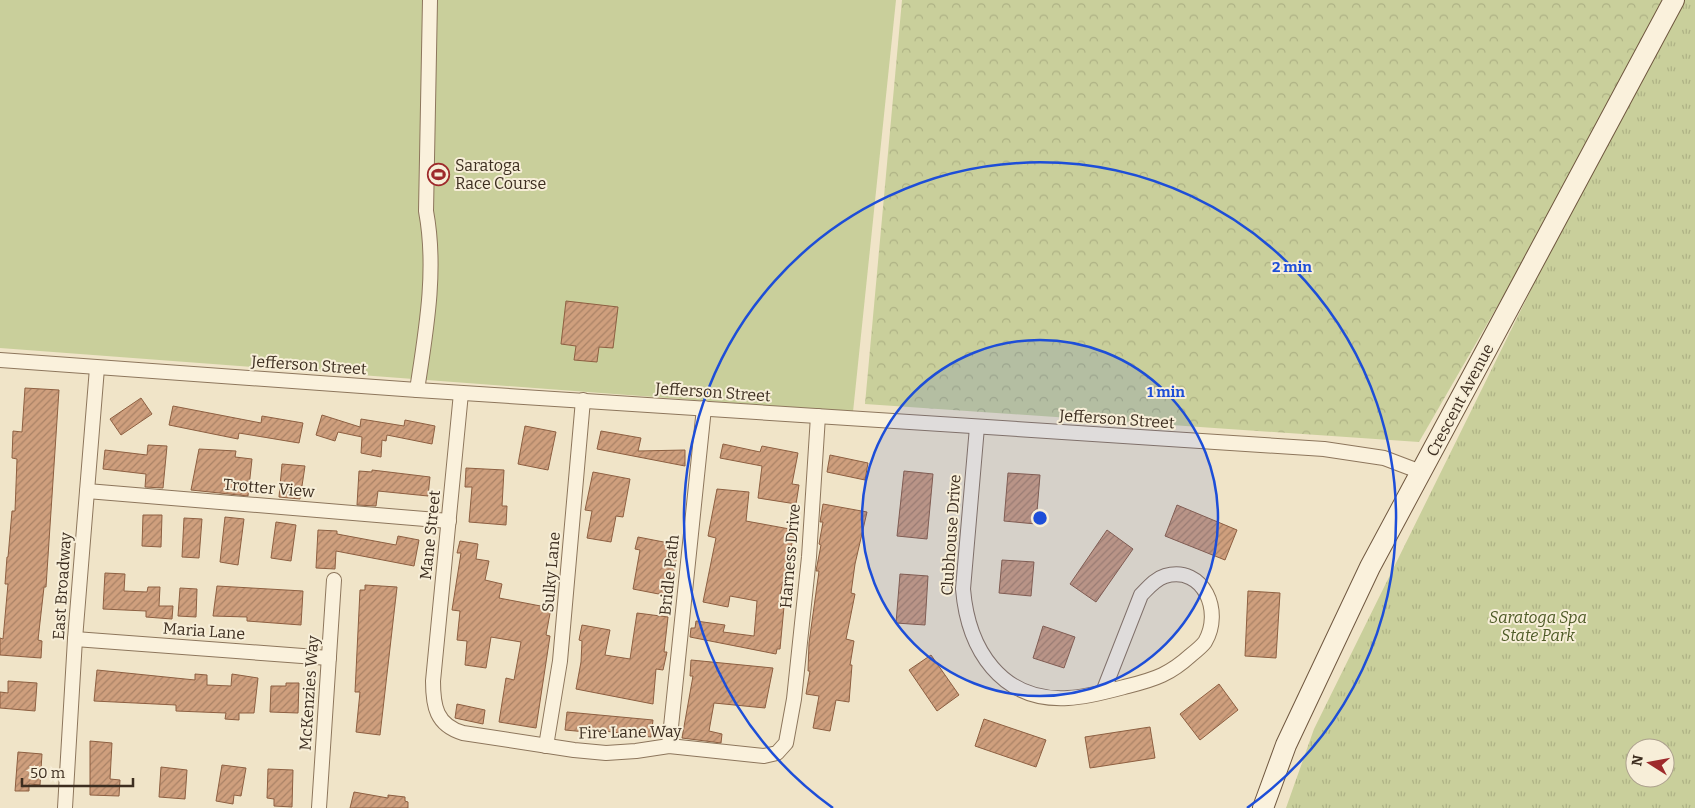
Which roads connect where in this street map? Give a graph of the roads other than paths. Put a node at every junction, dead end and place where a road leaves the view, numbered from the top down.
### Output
1 (430, 0) edge
2 (1674, 0) edge
3 (0, 360) edge
4 (98, 368) junction
5 (417, 390) junction
6 (461, 392) junction
7 (584, 400) junction
8 (704, 408) junction
9 (818, 416) junction
10 (977, 427) junction
11 (1421, 472) junction
12 (87, 491) junction
13 (448, 521) junction
14 (334, 580) dead end
15 (75, 639) junction
16 (329, 658) junction
17 (433, 681) joint
18 (1103, 692) junction
19 (794, 699) joint
20 (546, 746) junction
21 (669, 746) junction
22 (64, 808) edge
23 (319, 808) edge
24 (1263, 808) edge

1 - 5 street
2 - 11 street, Crescent Avenue
3 - 4 street, Jefferson Street
4 - 5 street, Jefferson Street
4 - 12 street, East Broadway
5 - 6 street, Jefferson Street
6 - 7 street, Jefferson Street
6 - 13 street, Mane Street
7 - 8 street, Jefferson Street
7 - 20 street, Sulky Lane
8 - 9 street, Jefferson Street
8 - 21 street, Bridle Path
9 - 10 street, Jefferson Street
9 - 19 street, Harness Drive
10 - 11 street, Jefferson Street
10 - 18 street, Clubhouse Drive
11 - 24 street, Crescent Avenue
12 - 13 street, Trotter View
12 - 15 street, East Broadway
13 - 17 street, Mane Street
14 - 16 street, McKenzies Way
15 - 16 street, Maria Lane
15 - 22 street, East Broadway
16 - 23 street, McKenzies Way
17 - 20 street, Fire Lane Way
18 - 18 street, Clubhouse Drive
19 - 21 street, Fire Lane Way
20 - 21 street, Fire Lane Way

